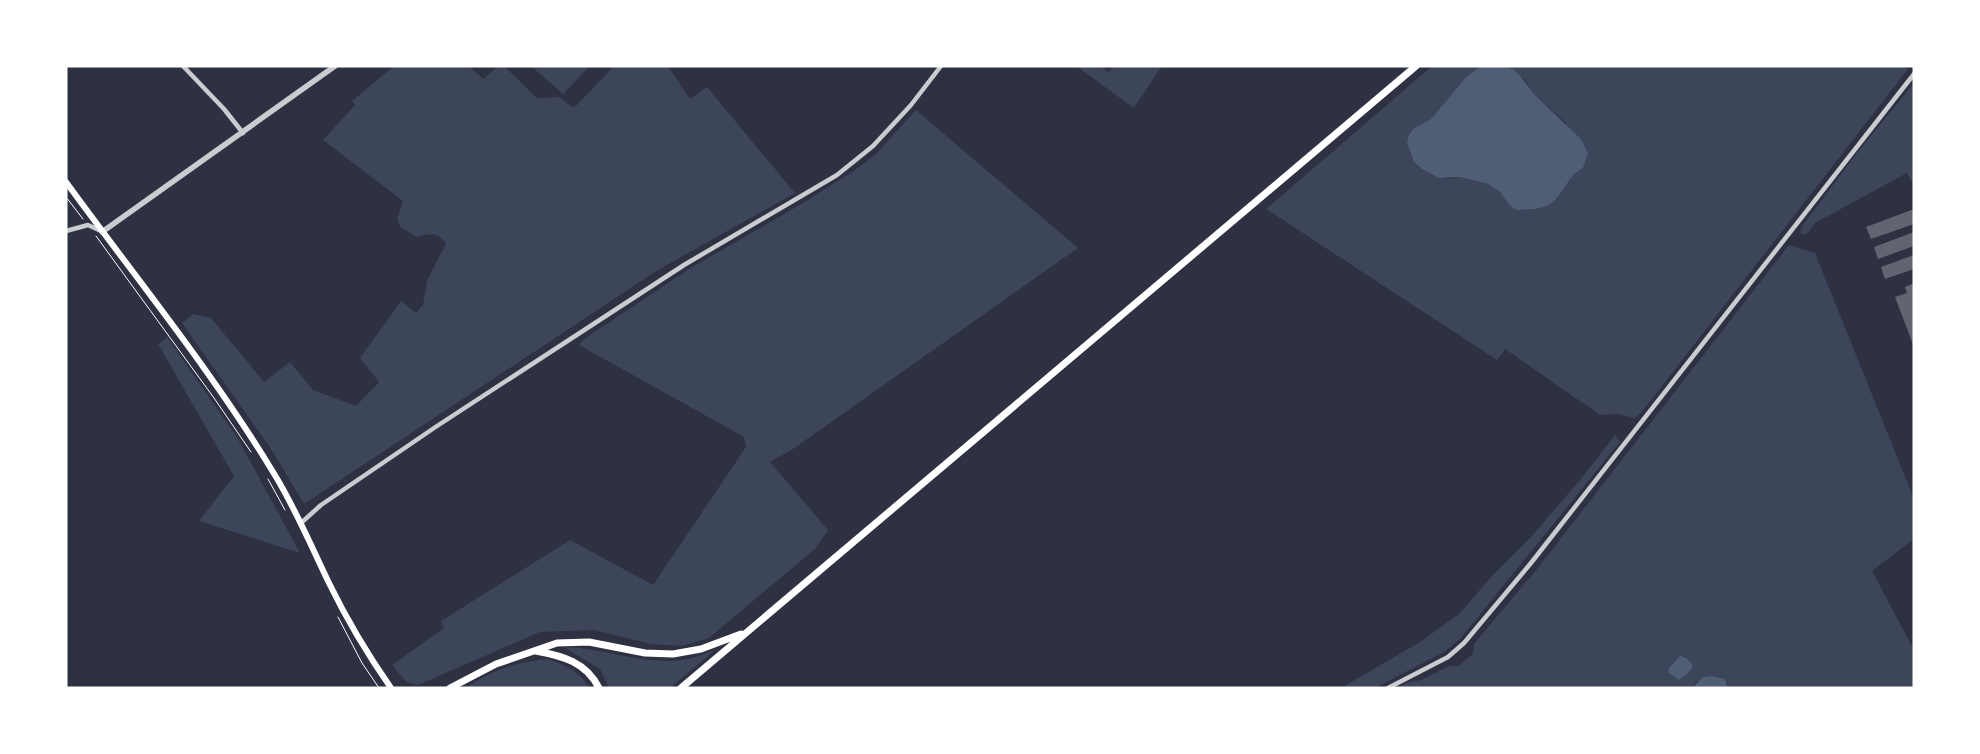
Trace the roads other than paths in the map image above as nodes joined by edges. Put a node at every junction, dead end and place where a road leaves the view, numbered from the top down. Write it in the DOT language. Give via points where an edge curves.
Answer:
graph roads {
  1 [pos="183,66"];
  2 [pos="335,66"];
  3 [pos="941,66"];
  4 [pos="1416,66"];
  5 [pos="1914,74"];
  6 [pos="243,133"];
  7 [pos="66,182"];
  8 [pos="66,231"];
  9 [pos="102,232"];
  10 [pos="300,523"];
  11 [pos="744,634"];
  12 [pos="533,651"];
  13 [pos="452,687"];
  14 [pos="391,688"];
  15 [pos="599,688"];
  16 [pos="680,688"];
  17 [pos="1388,688"];
  1 -- 6 [label="street"];
  2 -- 6 [label="street"];
  3 -- 10 [label="street" via="911,106 873,146 837,175 684,265 437,426 321,505"];
  4 -- 11 [label="main road"];
  5 -- 17 [label="street" via="1591,487 1468,638 1448,657"];
  6 -- 9 [label="street"];
  7 -- 9 [label="main road"];
  8 -- 9 [label="street" via="88,225"];
  9 -- 10 [label="main road" via="240,418"];
  10 -- 14 [label="main road" via="330,585"];
  11 -- 12 [label="main road" via="701,649 673,654 577,642"];
  11 -- 16 [label="main road"];
  12 -- 13 [label="main road" via="496,664"];
  12 -- 15 [label="main road" via="578,663"];
}
